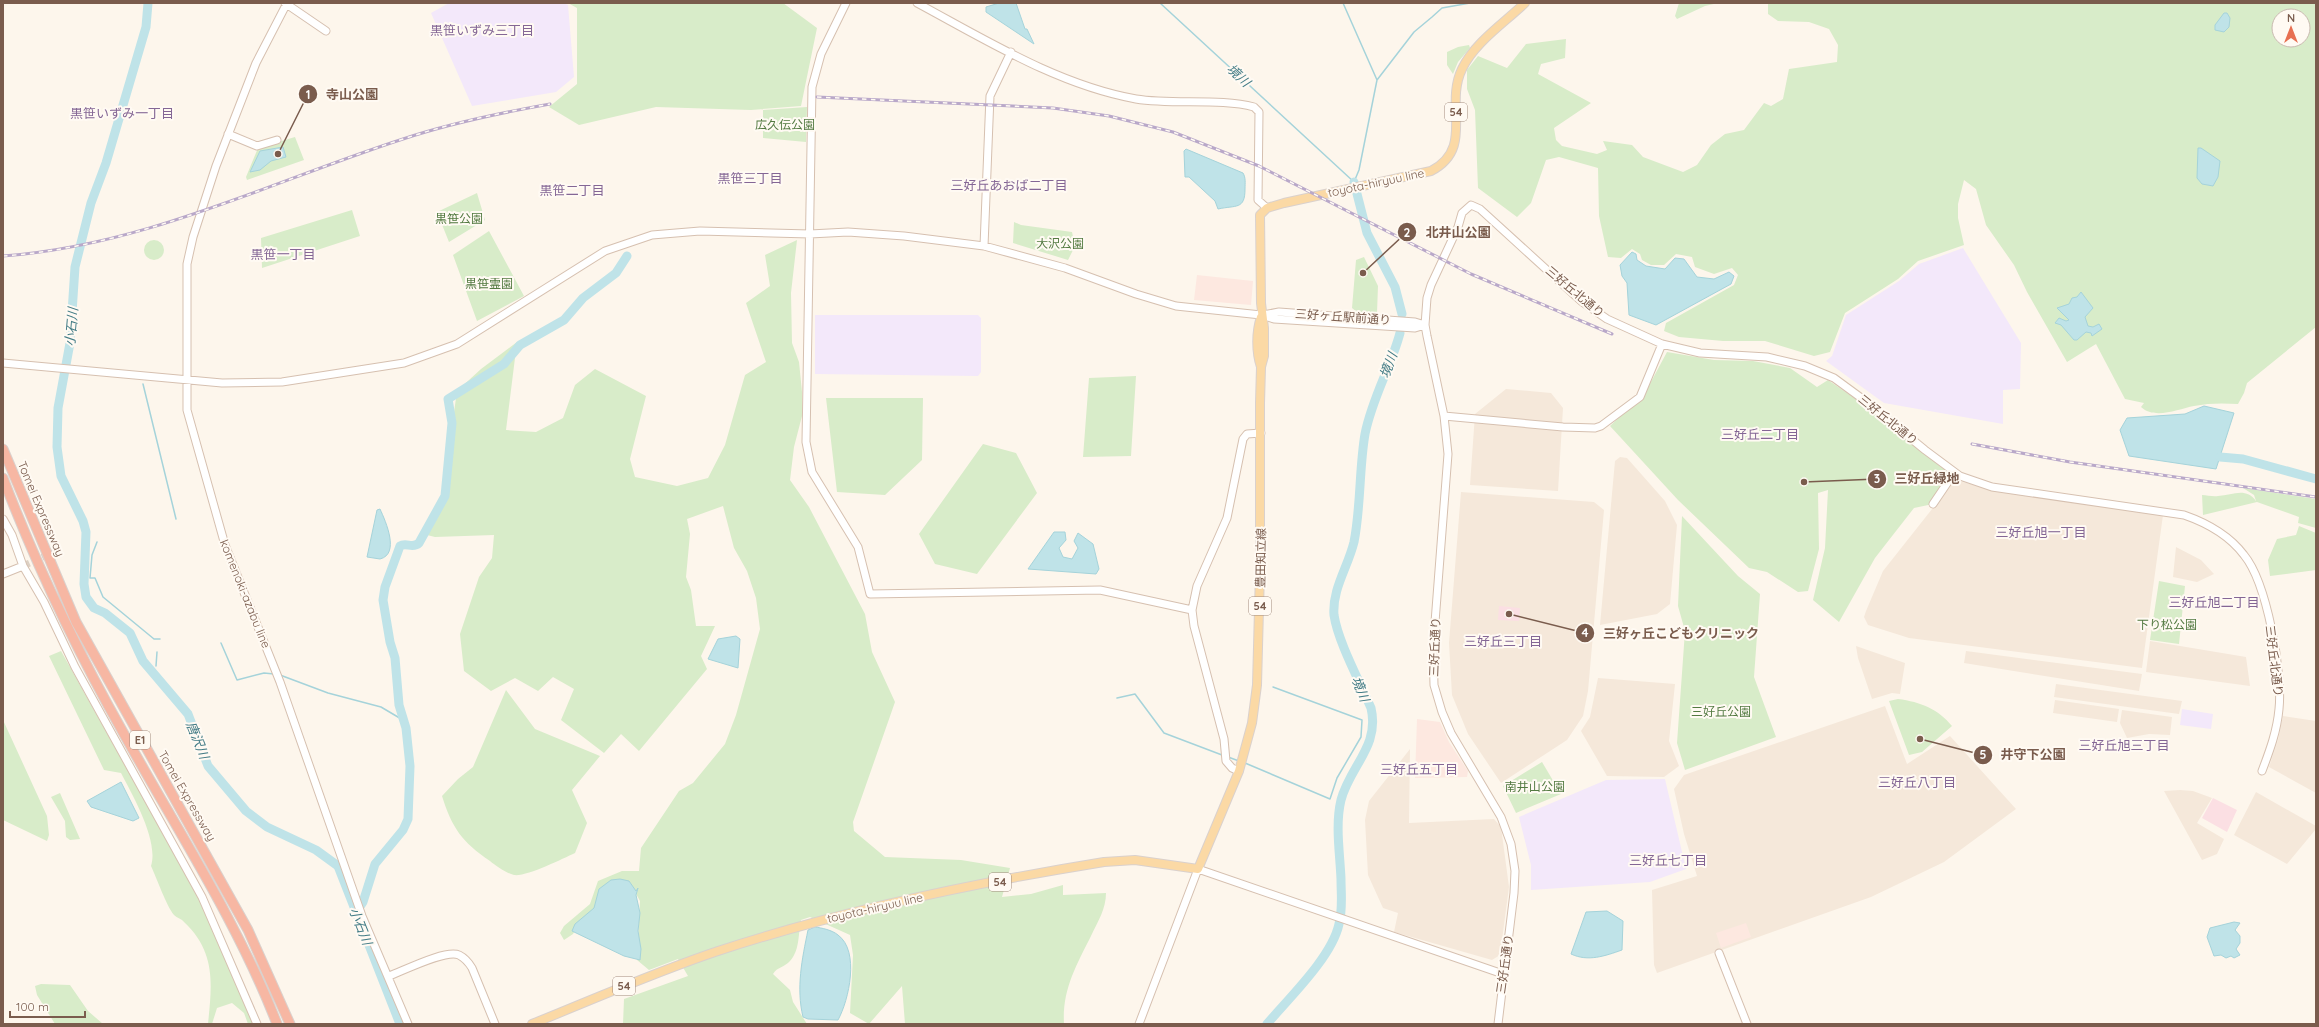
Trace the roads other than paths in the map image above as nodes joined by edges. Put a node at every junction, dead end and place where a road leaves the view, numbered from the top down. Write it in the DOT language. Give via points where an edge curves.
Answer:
graph roads {
  1 [pos="286,3"];
  2 [pos="846,3"];
  3 [pos="917,3"];
  4 [pos="1525,3"];
  5 [pos="326,31"];
  6 [pos="1011,52"];
  7 [pos="228,134"];
  8 [pos="277,140"];
  9 [pos="1267,208"];
  10 [pos="810,234"];
  11 [pos="984,246"];
  12 [pos="1261,315"];
  13 [pos="1425,326"];
  14 [pos="1662,344"];
  15 [pos="3,363"];
  16 [pos="186,378"];
  17 [pos="1444,416"];
  18 [pos="1261,433"];
  19 [pos="3,449"];
  20 [pos="1954,473"];
  21 [pos="3,478"];
  22 [pos="1933,504"];
  23 [pos="3,519"];
  24 [pos="23,566"];
  25 [pos="3,574"];
  26 [pos="1192,610"];
  27 [pos="1239,771"];
  28 [pos="2262,771"];
  29 [pos="1198,869"];
  30 [pos="1719,953"];
  31 [pos="1503,974"];
  32 [pos="389,976"];
  33 [pos="257,1024"];
  34 [pos="277,1024"];
  35 [pos="290,1024"];
  36 [pos="408,1024"];
  37 [pos="494,1024"];
  38 [pos="532,1024"];
  39 [pos="1139,1024"];
  40 [pos="1498,1024"];
  41 [pos="1747,1024"];
  1 -- 5 [label="street"];
  1 -- 7 [label="street, komenoki-azabu line" via="267,38"];
  2 -- 10 [label="street" via="821,54 812,87"];
  3 -- 6 [label="street"];
  4 -- 9 [label="main road, toyota-hiryuu line / 54" via="1488,37 1464,65 1456,88 1455,148 1442,165 1431,171"];
  6 -- 9 [label="street" via="1077,83 1136,99 1254,107 1259,112 1258,200"];
  6 -- 11 [label="street" via="990,96"];
  7 -- 8 [label="street" via="257,146"];
  7 -- 16 [label="street, komenoki-azabu line" via="187,264"];
  9 -- 12 [label="main road, 54" via="1259,220"];
  10 -- 11 [label="street, 三好ヶ丘駅前通り" via="848,232"];
  10 -- 16 [label="street, 三好ヶ丘駅前通り" via="669,232 625,242 598,254 457,344 404,363 282,382 222,383"];
  10 -- 26 [label="street" via="806,442 808,459 824,494 858,547 870,594 1100,590"];
  11 -- 12 [label="street, 三好ヶ丘駅前通り" via="1065,268 1176,306"];
  12 -- 13 [label="street, 三好ヶ丘駅前通り" via="1278,312 1415,322"];
  12 -- 18 [label="main road, 豊田知立線 / 54" via="1258,330"];
  13 -- 14 [label="street, 三好丘北通り" via="1427,298 1431,285 1462,213 1471,205 1480,209 1594,310 1622,327"];
  13 -- 17 [label="street, 三好丘通り"];
  14 -- 17 [label="street" via="1640,397 1601,426 1594,428"];
  14 -- 20 [label="street, 三好丘北通り" via="1700,353 1767,357 1805,366 1834,378 1868,402"];
  15 -- 16 [label="street"];
  16 -- 32 [label="street, komenoki-azabu line" via="187,410 225,545 280,682 362,916"];
  17 -- 31 [label="street, 三好丘通り" via="1448,454 1433,648 1434,685 1446,723 1498,810 1511,844 1515,884"];
  18 -- 26 [label="street" via="1247,434 1242,439 1226,518 1197,586"];
  18 -- 27 [label="main road, 豊田知立線 / 54" via="1259,664 1252,723"];
  19 -- 35 [label="highway, Tomei Expressway / E1" via="76,622 244,923 266,966"];
  20 -- 22 [label="street"];
  20 -- 28 [label="street, 三好丘北通り" via="1992,487 2184,515 2206,523 2234,545 2252,567 2263,593 2278,671 2280,709 2274,740"];
  21 -- 34 [label="highway, Tomei Expressway / E1" via="66,625 125,736 216,894 254,969"];
  23 -- 24 [label="street"];
  24 -- 25 [label="street"];
  24 -- 33 [label="street" via="46,606 75,667 202,896"];
  26 -- 27 [label="street" via="1224,739 1226,761"];
  27 -- 29 [label="main road, 54"];
  29 -- 31 [label="street"];
  29 -- 38 [label="main road, toyota-hiryuu line / 54" via="1135,860 1104,862 960,889 844,915 717,951"];
  29 -- 39 [label="street"];
  30 -- 41 [label="street"];
  31 -- 40 [label="street, 三好丘通り"];
  32 -- 36 [label="street, komenoki-azabu line"];
  32 -- 37 [label="street" via="445,955 459,955 468,961 472,968"];
}
